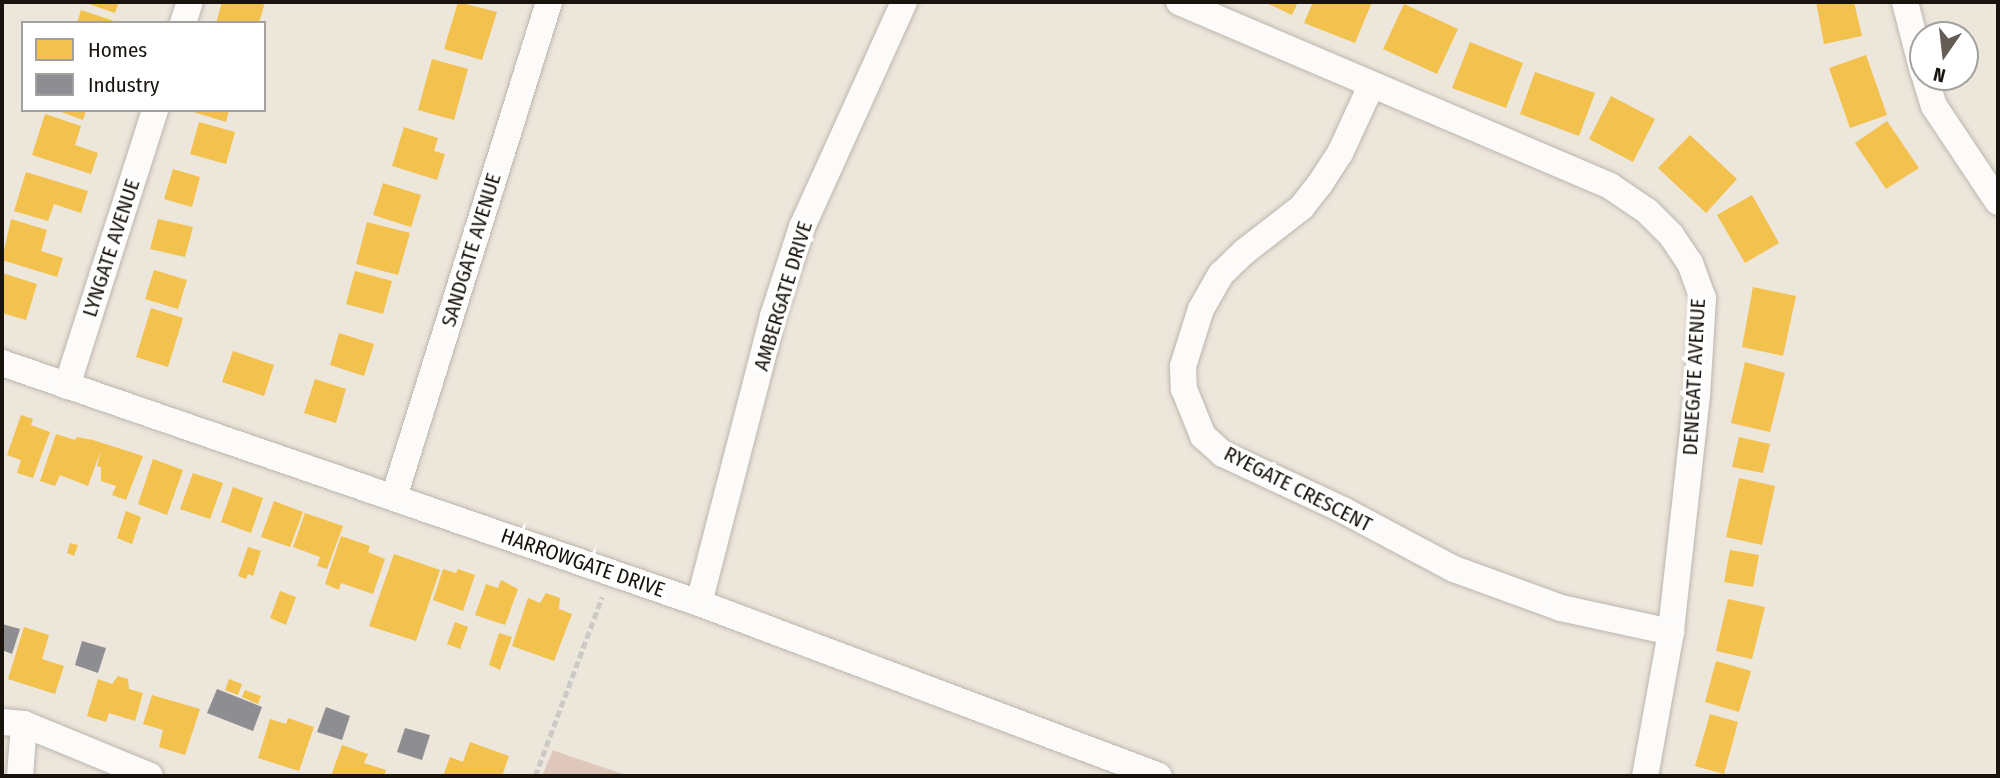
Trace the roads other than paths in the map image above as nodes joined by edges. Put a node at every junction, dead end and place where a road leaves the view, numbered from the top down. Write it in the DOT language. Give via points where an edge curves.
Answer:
graph roads {
  1 [pos="190,2"];
  2 [pos="549,2"];
  3 [pos="904,2"];
  4 [pos="1179,2"];
  5 [pos="1905,2"];
  6 [pos="184,21"];
  7 [pos="1910,21"];
  8 [pos="1371,86"];
  9 [pos="1929,91"];
  10 [pos="154,112"];
  11 [pos="1998,202"];
  12 [pos="2,363"];
  13 [pos="67,386"];
  14 [pos="394,497"];
  15 [pos="699,603"];
  16 [pos="1671,632"];
  17 [pos="13,723"];
  18 [pos="20,776"];
  19 [pos="150,776"];
  20 [pos="1159,776"];
  21 [pos="1645,776"];
  1 -- 6 [label="street"];
  2 -- 14 [label="street, SANDGATE AVENUE"];
  3 -- 15 [label="street, AMBERGATE DRIVE" via="802,227 773,316"];
  4 -- 8 [label="street, DENEGATE AVENUE"];
  5 -- 7 [label="street"];
  8 -- 16 [label="street, DENEGATE AVENUE" via="1610,186 1647,211 1690,263 1703,298"];
  8 -- 16 [label="street, RYEGATE CRESCENT" via="1340,153 1319,185 1222,274 1201,309 1184,366 1184,389 1203,436 1223,454 1454,569 1561,608"];
  9 -- 11 [label="street" via="1934,106"];
  10 -- 13 [label="street, LYNGATE AVENUE"];
  12 -- 13 [label="street, HARROWGATE DRIVE"];
  13 -- 14 [label="street, HARROWGATE DRIVE"];
  14 -- 15 [label="street, HARROWGATE DRIVE"];
  15 -- 20 [label="street, HARROWGATE DRIVE"];
  16 -- 21 [label="street, DENEGATE AVENUE"];
  17 -- 18 [label="street"];
  17 -- 19 [label="street"];
}
